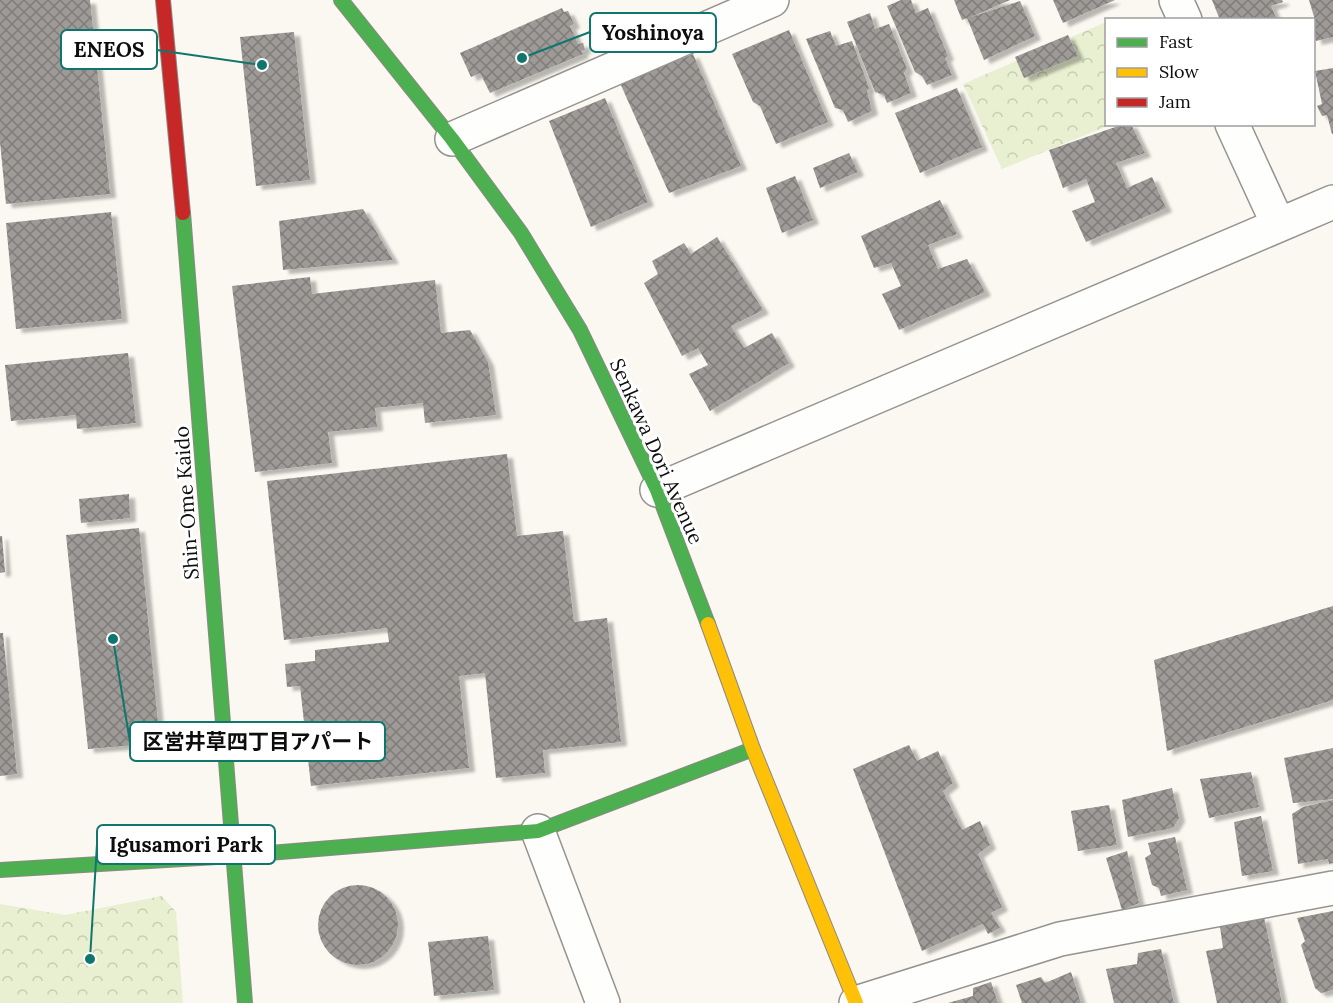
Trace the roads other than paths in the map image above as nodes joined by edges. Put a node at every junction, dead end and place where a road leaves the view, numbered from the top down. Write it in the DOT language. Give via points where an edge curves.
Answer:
graph roads {
  1 [pos="163,0"];
  2 [pos="341,0"];
  3 [pos="772,0"];
  4 [pos="1176,0"];
  5 [pos="1184,18"];
  6 [pos="1233,126"];
  7 [pos="452,139"];
  8 [pos="1333,202"];
  9 [pos="1278,224"];
  10 [pos="657,490"];
  11 [pos="753,749"];
  12 [pos="538,831"];
  13 [pos="233,856"];
  14 [pos="0,870"];
  15 [pos="1333,888"];
  16 [pos="244,1003"];
  17 [pos="603,1003"];
  18 [pos="856,1003"];
  1 -- 13 [label="main road, Shin-Ome Kaido" via="178,144"];
  2 -- 7 [label="main road, Senkawa Dori Avenue"];
  3 -- 7 [label="street"];
  4 -- 5 [label="street"];
  6 -- 9 [label="street"];
  7 -- 10 [label="main road, Senkawa Dori Avenue" via="520,233 580,330"];
  8 -- 9 [label="street"];
  9 -- 10 [label="street"];
  10 -- 11 [label="main road, Senkawa Dori Avenue"];
  11 -- 12 [label="main road"];
  11 -- 18 [label="main road, Senkawa Dori Avenue"];
  12 -- 13 [label="main road"];
  12 -- 17 [label="street"];
  13 -- 14 [label="main road"];
  13 -- 16 [label="main road, Shin-Ome Kaido"];
  15 -- 18 [label="street" via="1060,939"];
}
